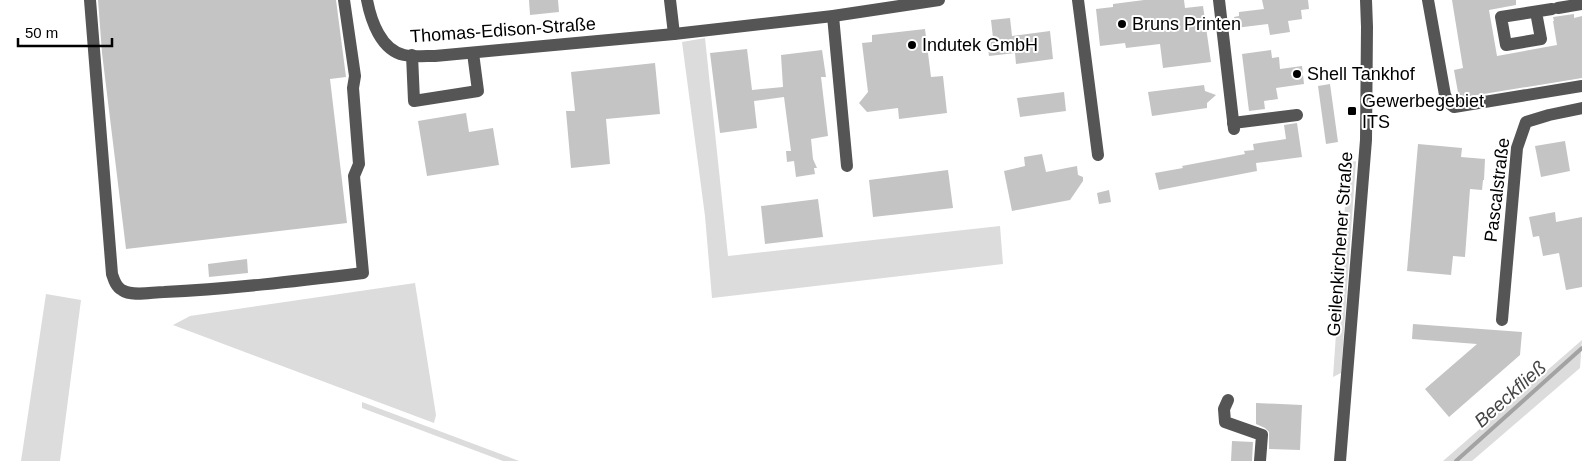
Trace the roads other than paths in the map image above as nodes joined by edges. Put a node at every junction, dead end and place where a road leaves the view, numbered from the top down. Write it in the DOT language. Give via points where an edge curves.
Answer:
graph roads {
  1 [pos="90,0"];
  2 [pos="344,0"];
  3 [pos="367,0"];
  4 [pos="670,0"];
  5 [pos="939,0"];
  6 [pos="1078,0"];
  7 [pos="1219,0"];
  8 [pos="1366,0"];
  9 [pos="1428,0"];
  10 [pos="1582,4"];
  11 [pos="1536,12"];
  12 [pos="833,16"];
  13 [pos="674,34"];
  14 [pos="473,53"];
  15 [pos="412,55"];
  16 [pos="1582,86"];
  17 [pos="1582,108"];
  18 [pos="1297,115"];
  19 [pos="1098,155"];
  20 [pos="847,166"];
  21 [pos="1502,320"];
  22 [pos="1228,400"];
  23 [pos="1260,461"];
  24 [pos="1340,461"];
  1 -- 2 [label="street" via="112,274 122,291 131,293 294,282 363,273 354,176 359,164 354,76"];
  3 -- 15 [label="street, Thomas-Edison-Straße" via="382,42 402,55"];
  4 -- 13 [label="street"];
  5 -- 12 [label="street, Thomas-Edison-Straße"];
  6 -- 19 [label="street"];
  7 -- 18 [label="street" via="1233,126"];
  8 -- 24 [label="street, Geilenkirchener Straße" via="1366,140"];
  9 -- 16 [label="street" via="1445,95 1454,107"];
  10 -- 11 [label="street"];
  12 -- 13 [label="street, Thomas-Edison-Straße"];
  12 -- 20 [label="street"];
  13 -- 14 [label="street, Thomas-Edison-Straße"];
  14 -- 15 [label="street, Thomas-Edison-Straße"];
  14 -- 15 [label="street" via="478,91 414,101"];
  17 -- 21 [label="street, Pascalstraße" via="1526,122 1516,148"];
  22 -- 23 [label="street" via="1224,422 1262,435"];
}
